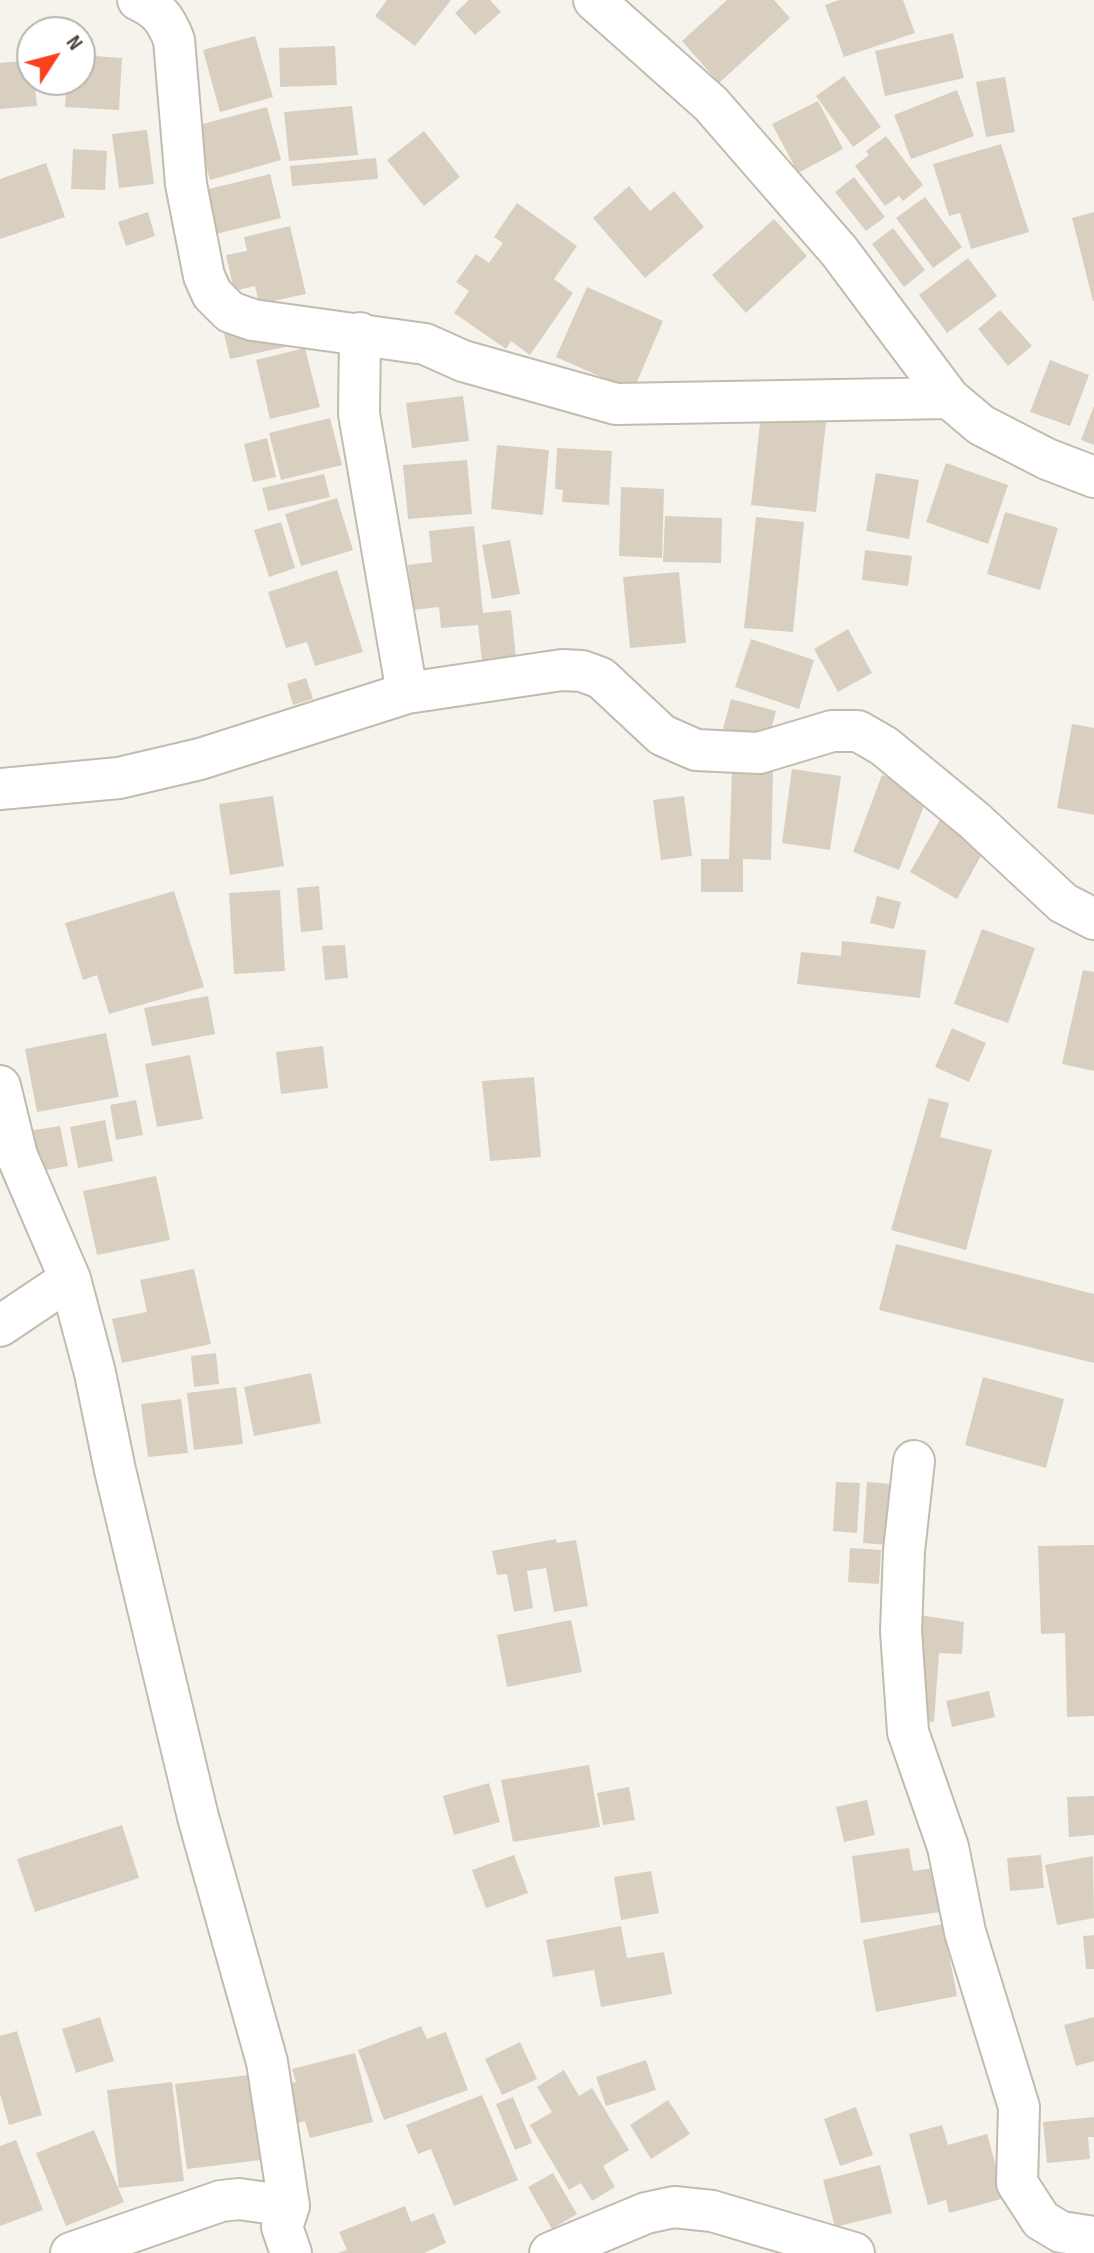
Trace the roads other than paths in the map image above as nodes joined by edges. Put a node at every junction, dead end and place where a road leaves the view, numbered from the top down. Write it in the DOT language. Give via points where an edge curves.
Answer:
graph roads {
  1 [pos="138,0"];
  2 [pos="594,0"];
  3 [pos="360,333"];
  4 [pos="949,398"];
  5 [pos="1094,477"];
  6 [pos="407,693"];
  7 [pos="0,789"];
  8 [pos="1094,919"];
  9 [pos="0,1086"];
  10 [pos="70,1279"];
  11 [pos="0,1326"];
  12 [pos="914,1461"];
  13 [pos="289,2206"];
  14 [pos="1087,2240"];
  15 [pos="71,2253"];
  16 [pos="291,2253"];
  17 [pos="550,2253"];
  18 [pos="854,2253"];
  1 -- 3 [label="street" via="155,8 174,40 186,184 212,294 230,312 253,320"];
  2 -- 4 [label="street" via="711,104 839,251"];
  3 -- 4 [label="street" via="425,344 463,361 616,404"];
  3 -- 6 [label="street" via="359,414"];
  4 -- 5 [label="street" via="981,425"];
  6 -- 7 [label="street" via="119,778"];
  6 -- 8 [label="street" via="582,671 601,678 662,735 696,750 759,753 832,731 858,731 975,821 1063,903"];
  9 -- 10 [label="street" via="17,1156"];
  10 -- 11 [label="street"];
  10 -- 13 [label="street" via="198,1817 267,2062"];
  12 -- 14 [label="street" via="901,1631 908,1732 948,1847 965,1932 1019,2107 1017,2183 1041,2220"];
  13 -- 15 [label="street" via="221,2201"];
  13 -- 16 [label="street" via="282,2227"];
  17 -- 18 [label="street" via="646,2213 674,2207 712,2211"];
}
